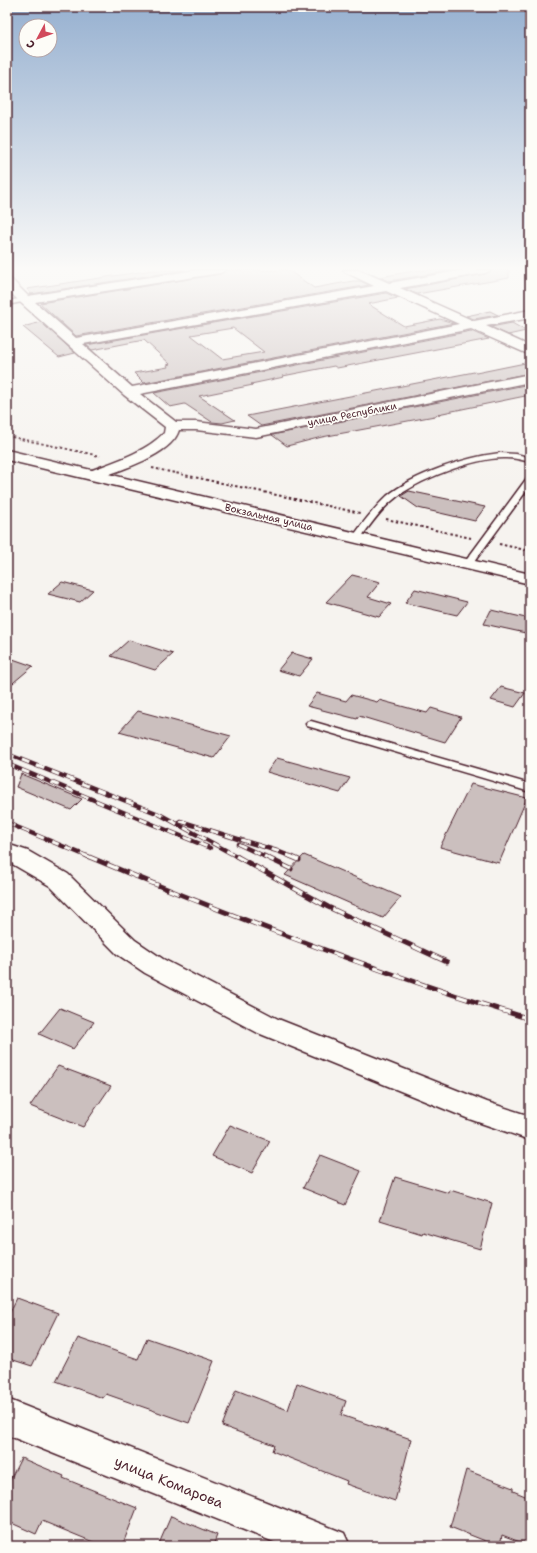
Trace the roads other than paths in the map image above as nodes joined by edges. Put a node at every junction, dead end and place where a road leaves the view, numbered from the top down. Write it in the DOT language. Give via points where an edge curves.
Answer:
graph roads {
  1 [pos="74,342"];
  2 [pos="383,342"];
  3 [pos="511,342"];
  4 [pos="530,351"];
  5 [pos="530,378"];
  6 [pos="129,392"];
  7 [pos="172,426"];
  8 [pos="7,455"];
  9 [pos="530,460"];
  10 [pos="93,475"];
  11 [pos="530,480"];
  12 [pos="356,538"];
  13 [pos="468,564"];
  14 [pos="530,579"];
  15 [pos="311,724"];
  16 [pos="530,788"];
  17 [pos="7,852"];
  18 [pos="530,1128"];
  19 [pos="7,1417"];
  20 [pos="331,1546"];
  1 -- 6 [label="street"];
  2 -- 6 [label="street"];
  3 -- 4 [label="street"];
  5 -- 7 [label="street, улица Республики" via="256,433"];
  6 -- 7 [label="street"];
  7 -- 10 [label="street" via="172,433 166,440 146,453"];
  8 -- 10 [label="street, Вокзальная улица"];
  9 -- 12 [label="lane" via="492,456 407,486 390,498"];
  10 -- 12 [label="street, Вокзальная улица"];
  11 -- 13 [label="lane"];
  12 -- 13 [label="street, Вокзальная улица"];
  13 -- 14 [label="street, Вокзальная улица"];
  15 -- 16 [label="lane"];
  17 -- 18 [label="street" via="58,880 126,947 154,966 268,1026 479,1111"];
  19 -- 20 [label="street, улица Комарова"];
}
